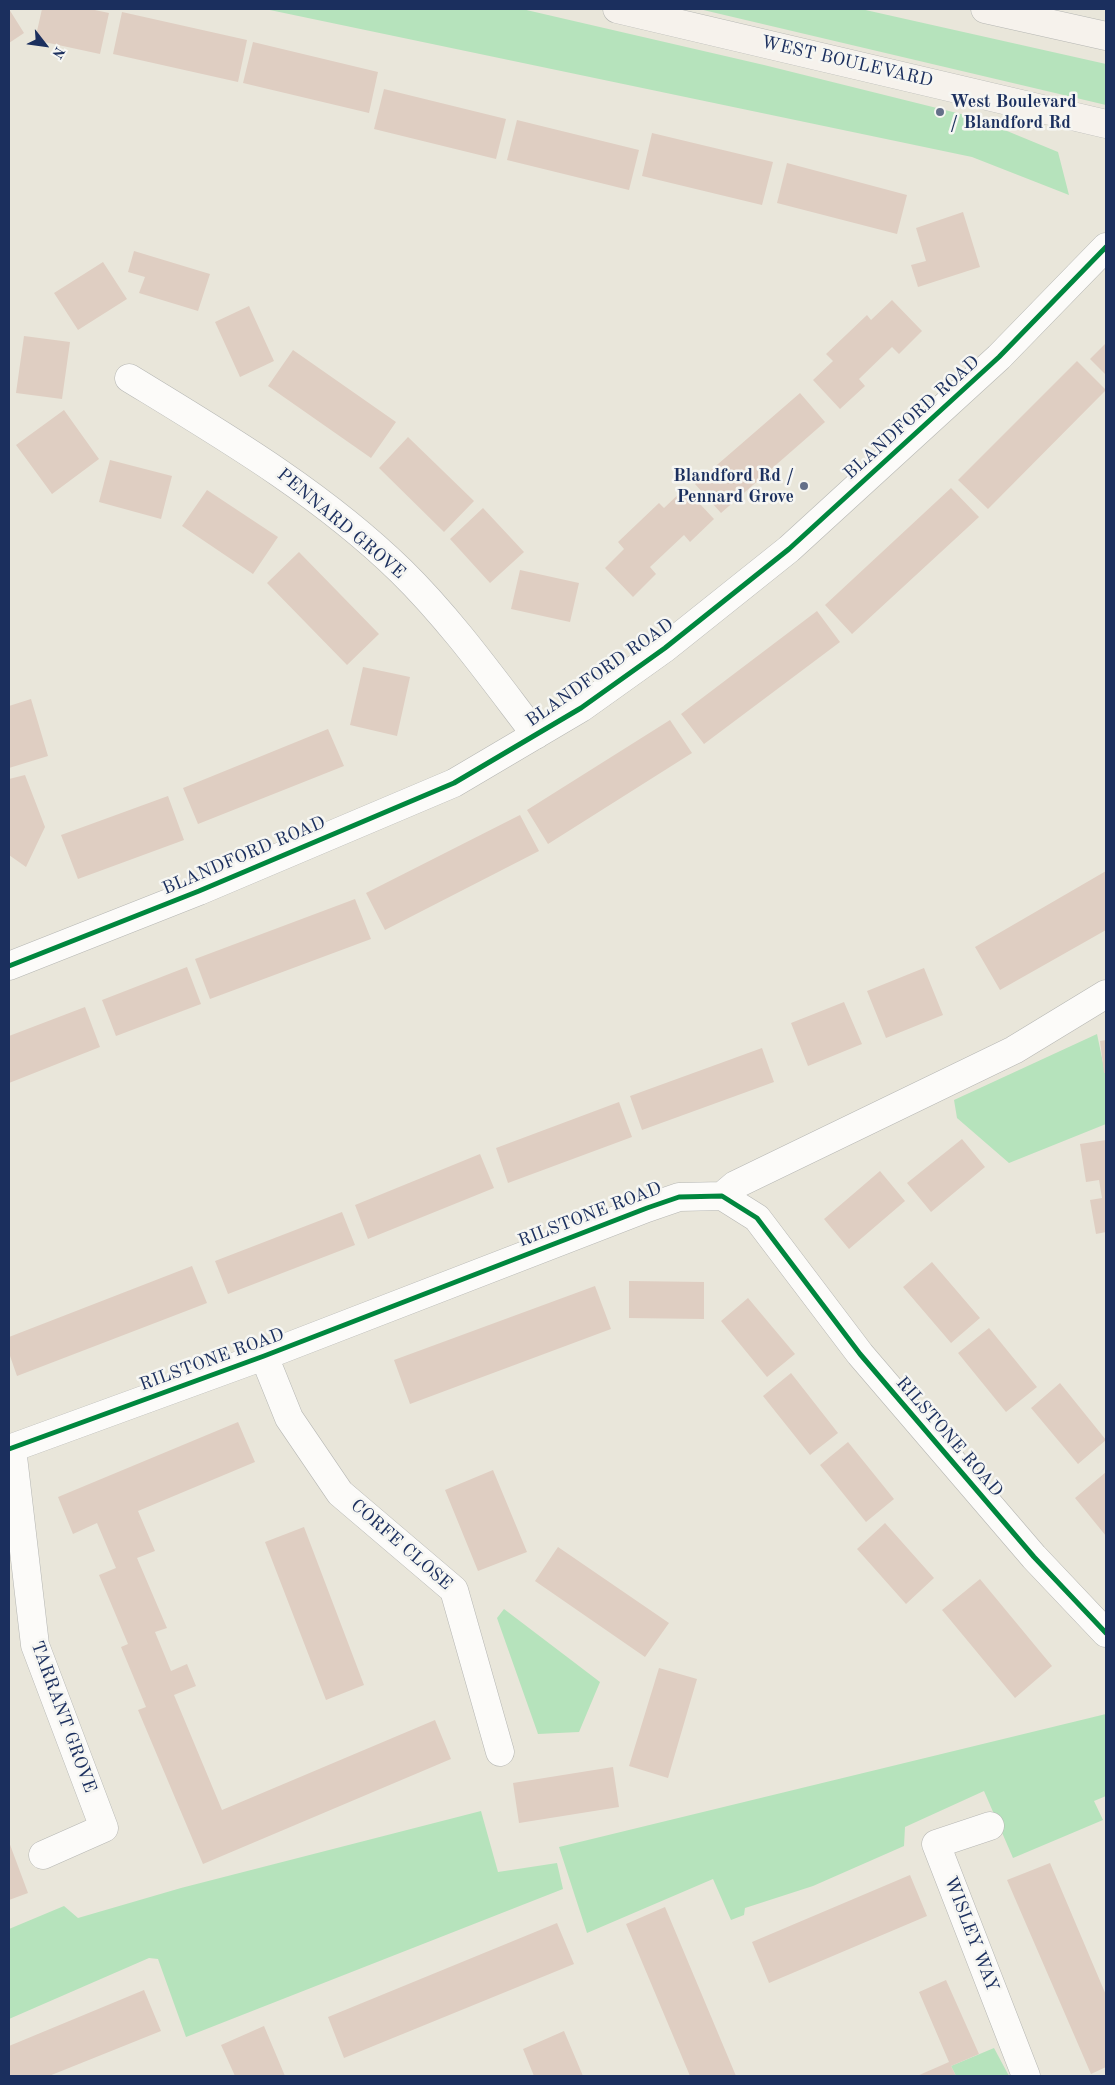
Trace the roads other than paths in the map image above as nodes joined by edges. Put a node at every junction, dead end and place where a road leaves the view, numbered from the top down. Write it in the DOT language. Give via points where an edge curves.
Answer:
graph roads {
  1 [pos="617,9"];
  2 [pos="985,9"];
  3 [pos="1106,36"];
  4 [pos="1106,124"];
  5 [pos="1106,246"];
  6 [pos="130,378"];
  7 [pos="536,735"];
  8 [pos="9,966"];
  9 [pos="1106,994"];
  10 [pos="722,1196"];
  11 [pos="264,1356"];
  12 [pos="11,1449"];
  13 [pos="1106,1633"];
  14 [pos="500,1752"];
  15 [pos="990,1826"];
  16 [pos="43,1855"];
  17 [pos="1026,2076"];
  1 -- 4 [label="main road, WEST BOULEVARD"];
  2 -- 3 [label="main road"];
  5 -- 7 [label="street, BLANDFORD ROAD" via="999,357 789,549 665,648 581,708"];
  6 -- 7 [label="street, PENNARD GROVE" via="261,458 401,571 466,645"];
  7 -- 8 [label="street, BLANDFORD ROAD" via="454,783 199,891"];
  9 -- 10 [label="street" via="1014,1050 734,1185"];
  10 -- 11 [label="street, RILSTONE ROAD" via="679,1197"];
  10 -- 13 [label="street, RILSTONE ROAD" via="757,1218 860,1354 1034,1557"];
  11 -- 12 [label="street, RILSTONE ROAD"];
  11 -- 14 [label="street, CORFE CLOSE" via="290,1418 340,1493 454,1590"];
  12 -- 16 [label="street, TARRANT GROVE" via="35,1645 104,1828"];
  15 -- 17 [label="street, WISLEY WAY" via="936,1844"];
}
